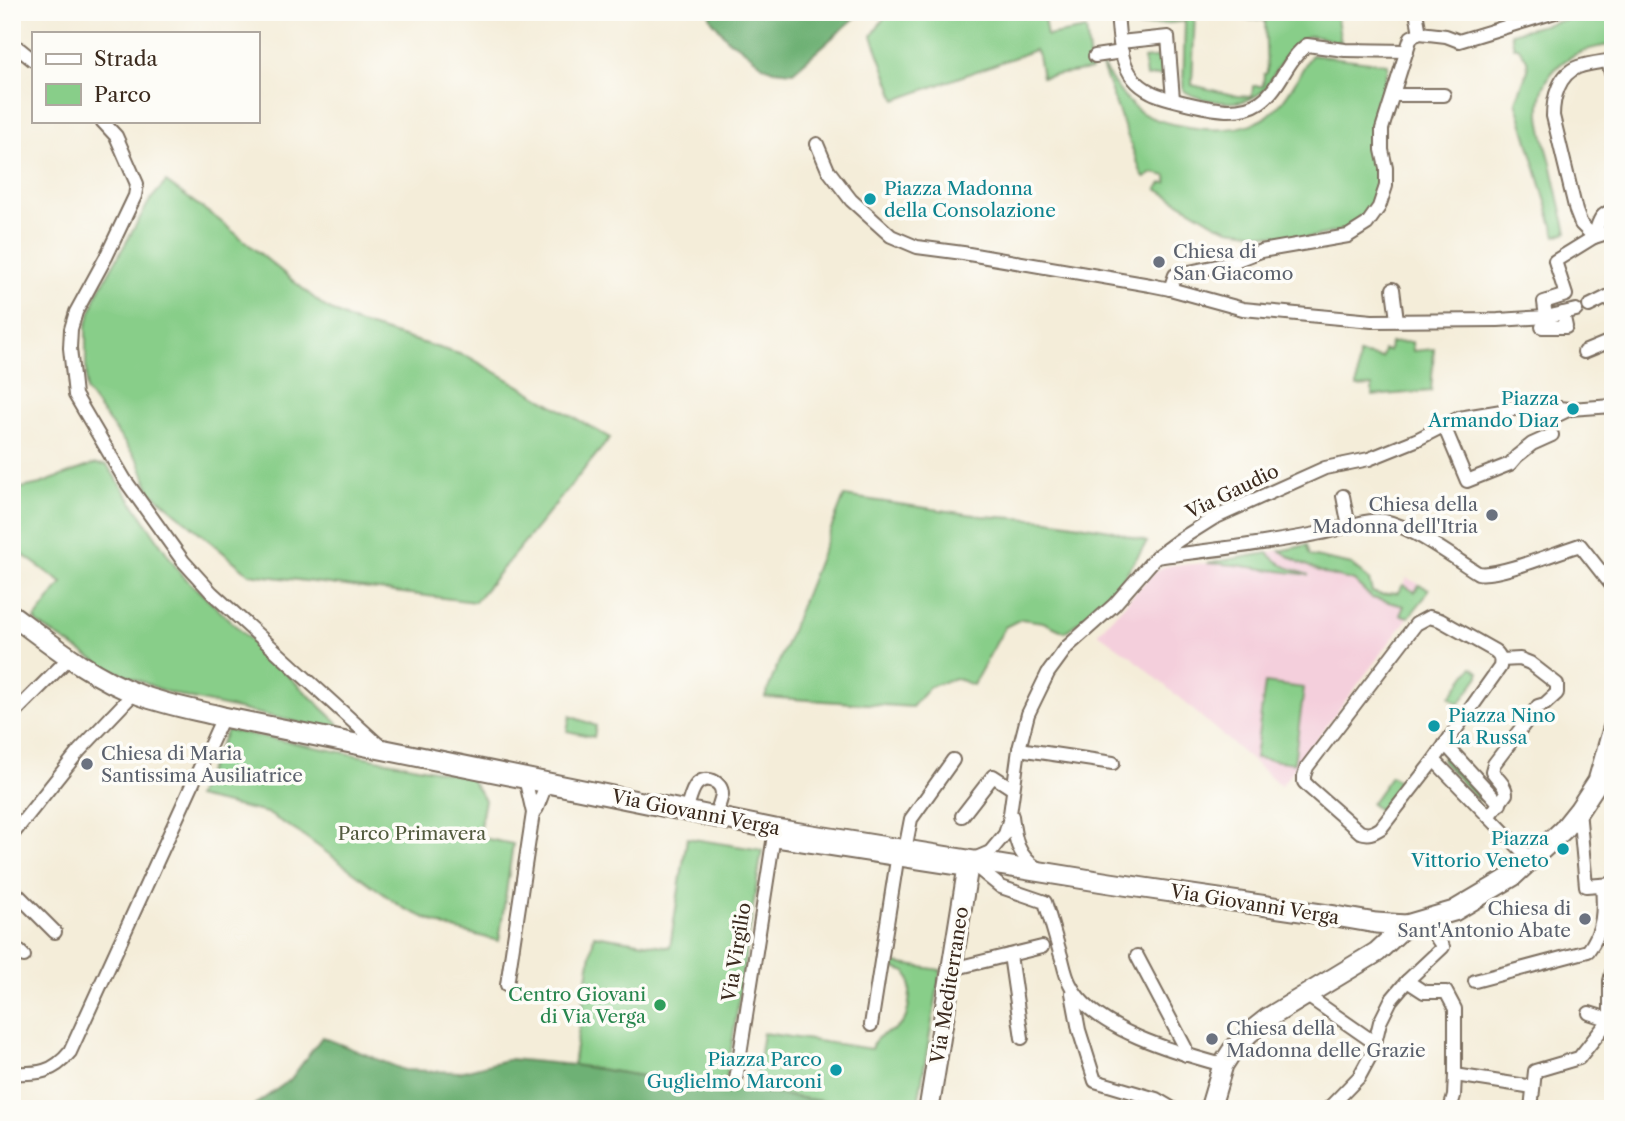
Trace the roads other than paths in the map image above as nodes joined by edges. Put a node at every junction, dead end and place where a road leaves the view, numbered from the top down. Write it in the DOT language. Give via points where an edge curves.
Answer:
graph roads {
  1 [pos="1116,12"];
  2 [pos="1416,12"];
  3 [pos="1555,12"];
  4 [pos="1420,33"];
  5 [pos="12,43"];
  6 [pos="1121,47"];
  7 [pos="1407,51"];
  8 [pos="1095,56"];
  9 [pos="32,59"];
  10 [pos="1611,65"];
  11 [pos="1393,95"];
  12 [pos="1444,95"];
  13 [pos="1173,99"];
  14 [pos="103,122"];
  15 [pos="817,144"];
  16 [pos="1613,211"];
  17 [pos="1613,231"];
  18 [pos="1594,237"];
  19 [pos="1170,289"];
  20 [pos="1393,289"];
  21 [pos="1613,294"];
  22 [pos="1397,320"];
  23 [pos="1544,322"];
  24 [pos="1613,340"];
  25 [pos="1584,352"];
  26 [pos="1613,406"];
  27 [pos="1439,425"];
  28 [pos="1552,435"];
  29 [pos="1343,496"];
  30 [pos="1199,526"];
  31 [pos="1349,527"];
  32 [pos="1206,551"];
  33 [pos="1156,557"];
  34 [pos="1613,587"];
  35 [pos="12,615"];
  36 [pos="70,657"];
  37 [pos="1501,660"];
  38 [pos="134,693"];
  39 [pos="12,715"];
  40 [pos="223,716"];
  41 [pos="1613,729"];
  42 [pos="1445,744"];
  43 [pos="382,749"];
  44 [pos="1019,749"];
  45 [pos="953,760"];
  46 [pos="1434,760"];
  47 [pos="1113,763"];
  48 [pos="526,778"];
  49 [pos="547,782"];
  50 [pos="1605,782"];
  51 [pos="1013,789"];
  52 [pos="1500,804"];
  53 [pos="1011,805"];
  54 [pos="1579,810"];
  55 [pos="686,811"];
  56 [pos="533,813"];
  57 [pos="962,816"];
  58 [pos="715,817"];
  59 [pos="1489,817"];
  60 [pos="12,835"];
  61 [pos="774,835"];
  62 [pos="901,855"];
  63 [pos="1531,860"];
  64 [pos="969,865"];
  65 [pos="1040,871"];
  66 [pos="1607,885"];
  67 [pos="12,889"];
  68 [pos="1376,923"];
  69 [pos="1416,923"];
  70 [pos="55,932"];
  71 [pos="12,944"];
  72 [pos="1384,946"];
  73 [pos="1042,947"];
  74 [pos="1010,955"];
  75 [pos="24,956"];
  76 [pos="1137,956"];
  77 [pos="952,969"];
  78 [pos="1613,969"];
  79 [pos="1407,981"];
  80 [pos="1475,981"];
  81 [pos="1070,984"];
  82 [pos="507,985"];
  83 [pos="1306,995"];
  84 [pos="1589,1013"];
  85 [pos="1610,1015"];
  86 [pos="871,1025"];
  87 [pos="1022,1038"];
  88 [pos="1375,1043"];
  89 [pos="1186,1055"];
  90 [pos="1223,1065"];
  91 [pos="12,1073"];
  92 [pos="1455,1075"];
  93 [pos="736,1080"];
  94 [pos="1533,1087"];
  95 [pos="929,1109"];
  96 [pos="1174,1109"];
  97 [pos="1210,1109"];
  98 [pos="1328,1109"];
  99 [pos="1450,1109"];
  100 [pos="1531,1109"];
  1 -- 6 [label="street"];
  2 -- 4 [label="street"];
  3 -- 4 [label="street" via="1459,41"];
  4 -- 7 [label="street" via="1411,37"];
  5 -- 9 [label="street"];
  6 -- 8 [label="street"];
  6 -- 13 [label="street" via="1133,78 1152,93"];
  6 -- 13 [label="street" via="1168,37"];
  7 -- 11 [label="street"];
  7 -- 13 [label="street" via="1310,44 1296,54 1275,87 1246,108 1229,110"];
  10 -- 18 [label="street" via="1570,71 1553,105 1576,211"];
  11 -- 12 [label="street"];
  11 -- 19 [label="street" via="1382,129 1386,186 1367,224 1348,236 1262,251 1175,275"];
  14 -- 43 [label="street" via="116,136 137,184 71,329 75,395 125,480 183,561"];
  15 -- 19 [label="street" via="828,170 851,200 891,236 917,247"];
  16 -- 18 [label="street" via="1601,216"];
  17 -- 18 [label="street"];
  18 -- 23 [label="street" via="1555,261 1566,295 1544,302"];
  19 -- 22 [label="street" via="1243,309"];
  20 -- 22 [label="street"];
  21 -- 23 [label="street"];
  22 -- 23 [label="street"];
  24 -- 25 [label="street"];
  26 -- 27 [label="street, Via Gaudio" via="1570,410 1545,421 1535,406"];
  27 -- 28 [label="street" via="1467,481 1510,464 1532,444"];
  27 -- 30 [label="street, Via Gaudio" via="1416,440 1369,459 1325,468"];
  29 -- 31 [label="street"];
  30 -- 32 [label="street"];
  30 -- 33 [label="street, Via Gaudio"];
  31 -- 32 [label="street"];
  31 -- 34 [label="street" via="1385,521 1485,574 1580,545"];
  32 -- 33 [label="street"];
  33 -- 44 [label="street, Via Gaudio" via="1054,664 1028,714"];
  35 -- 36 [label="street, Via Giovanni Verga"];
  36 -- 38 [label="street, Via Giovanni Verga"];
  36 -- 39 [label="street"];
  37 -- 42 [label="street"];
  37 -- 46 [label="street" via="1495,651 1440,620 1423,619 1307,768 1304,782 1360,832 1373,833"];
  37 -- 52 [label="street" via="1531,663 1557,684 1557,693 1538,706 1494,764 1492,771 1506,791"];
  38 -- 40 [label="street, Via Giovanni Verga"];
  38 -- 60 [label="street" via="79,751"];
  40 -- 43 [label="street, Via Giovanni Verga"];
  40 -- 91 [label="street" via="70,1052 51,1069"];
  41 -- 50 [label="street" via="1604,759"];
  42 -- 46 [label="street"];
  42 -- 52 [label="street"];
  43 -- 48 [label="street, Via Giovanni Verga"];
  44 -- 47 [label="street"];
  44 -- 51 [label="street, Via Gaudio"];
  45 -- 62 [label="street" via="911,819"];
  46 -- 59 [label="street"];
  48 -- 49 [label="street, Via Giovanni Verga"];
  48 -- 56 [label="street"];
  49 -- 55 [label="street, Via Giovanni Verga"];
  49 -- 56 [label="street"];
  50 -- 54 [label="street"];
  51 -- 53 [label="street, Via Gaudio"];
  51 -- 57 [label="street" via="993,776"];
  52 -- 59 [label="street"];
  53 -- 64 [label="street" via="1005,834 990,852"];
  53 -- 65 [label="street" via="1019,848 1025,860"];
  54 -- 63 [label="street"];
  54 -- 66 [label="street" via="1586,886"];
  55 -- 58 [label="street, Via Giovanni Verga"];
  55 -- 58 [label="street" via="695,786 711,780 722,793"];
  56 -- 82 [label="street"];
  58 -- 61 [label="street, Via Giovanni Verga"];
  59 -- 63 [label="street"];
  61 -- 62 [label="street, Via Giovanni Verga"];
  61 -- 93 [label="street, Via Virgilio"];
  62 -- 64 [label="street, Via Giovanni Verga"];
  62 -- 86 [label="street"];
  63 -- 69 [label="street" via="1454,911"];
  64 -- 65 [label="street, Via Giovanni Verga"];
  64 -- 77 [label="street, Via Mediterraneo"];
  64 -- 81 [label="street" via="1001,887 1045,902"];
  65 -- 68 [label="street, Via Giovanni Verga"];
  66 -- 80 [label="street" via="1600,930 1588,951"];
  67 -- 70 [label="street"];
  68 -- 69 [label="street, Via Giovanni Verga"];
  68 -- 72 [label="street"];
  69 -- 72 [label="street"];
  69 -- 79 [label="street" via="1443,947"];
  71 -- 75 [label="street"];
  72 -- 83 [label="street"];
  73 -- 74 [label="street"];
  74 -- 77 [label="street"];
  74 -- 87 [label="street"];
  76 -- 89 [label="street"];
  77 -- 95 [label="street, Via Mediterraneo"];
  78 -- 85 [label="street"];
  79 -- 88 [label="street" via="1391,1000"];
  79 -- 92 [label="street" via="1424,992 1446,992 1455,1009"];
  81 -- 89 [label="street" via="1082,1001 1108,1022"];
  81 -- 96 [label="street" via="1095,1081"];
  83 -- 88 [label="street"];
  83 -- 90 [label="street" via="1249,1032"];
  84 -- 85 [label="street"];
  85 -- 94 [label="street" via="1579,1058 1535,1071"];
  88 -- 98 [label="street" via="1359,1077"];
  89 -- 90 [label="street"];
  90 -- 97 [label="street"];
  92 -- 94 [label="street"];
  92 -- 99 [label="street"];
  94 -- 100 [label="street"];
}
